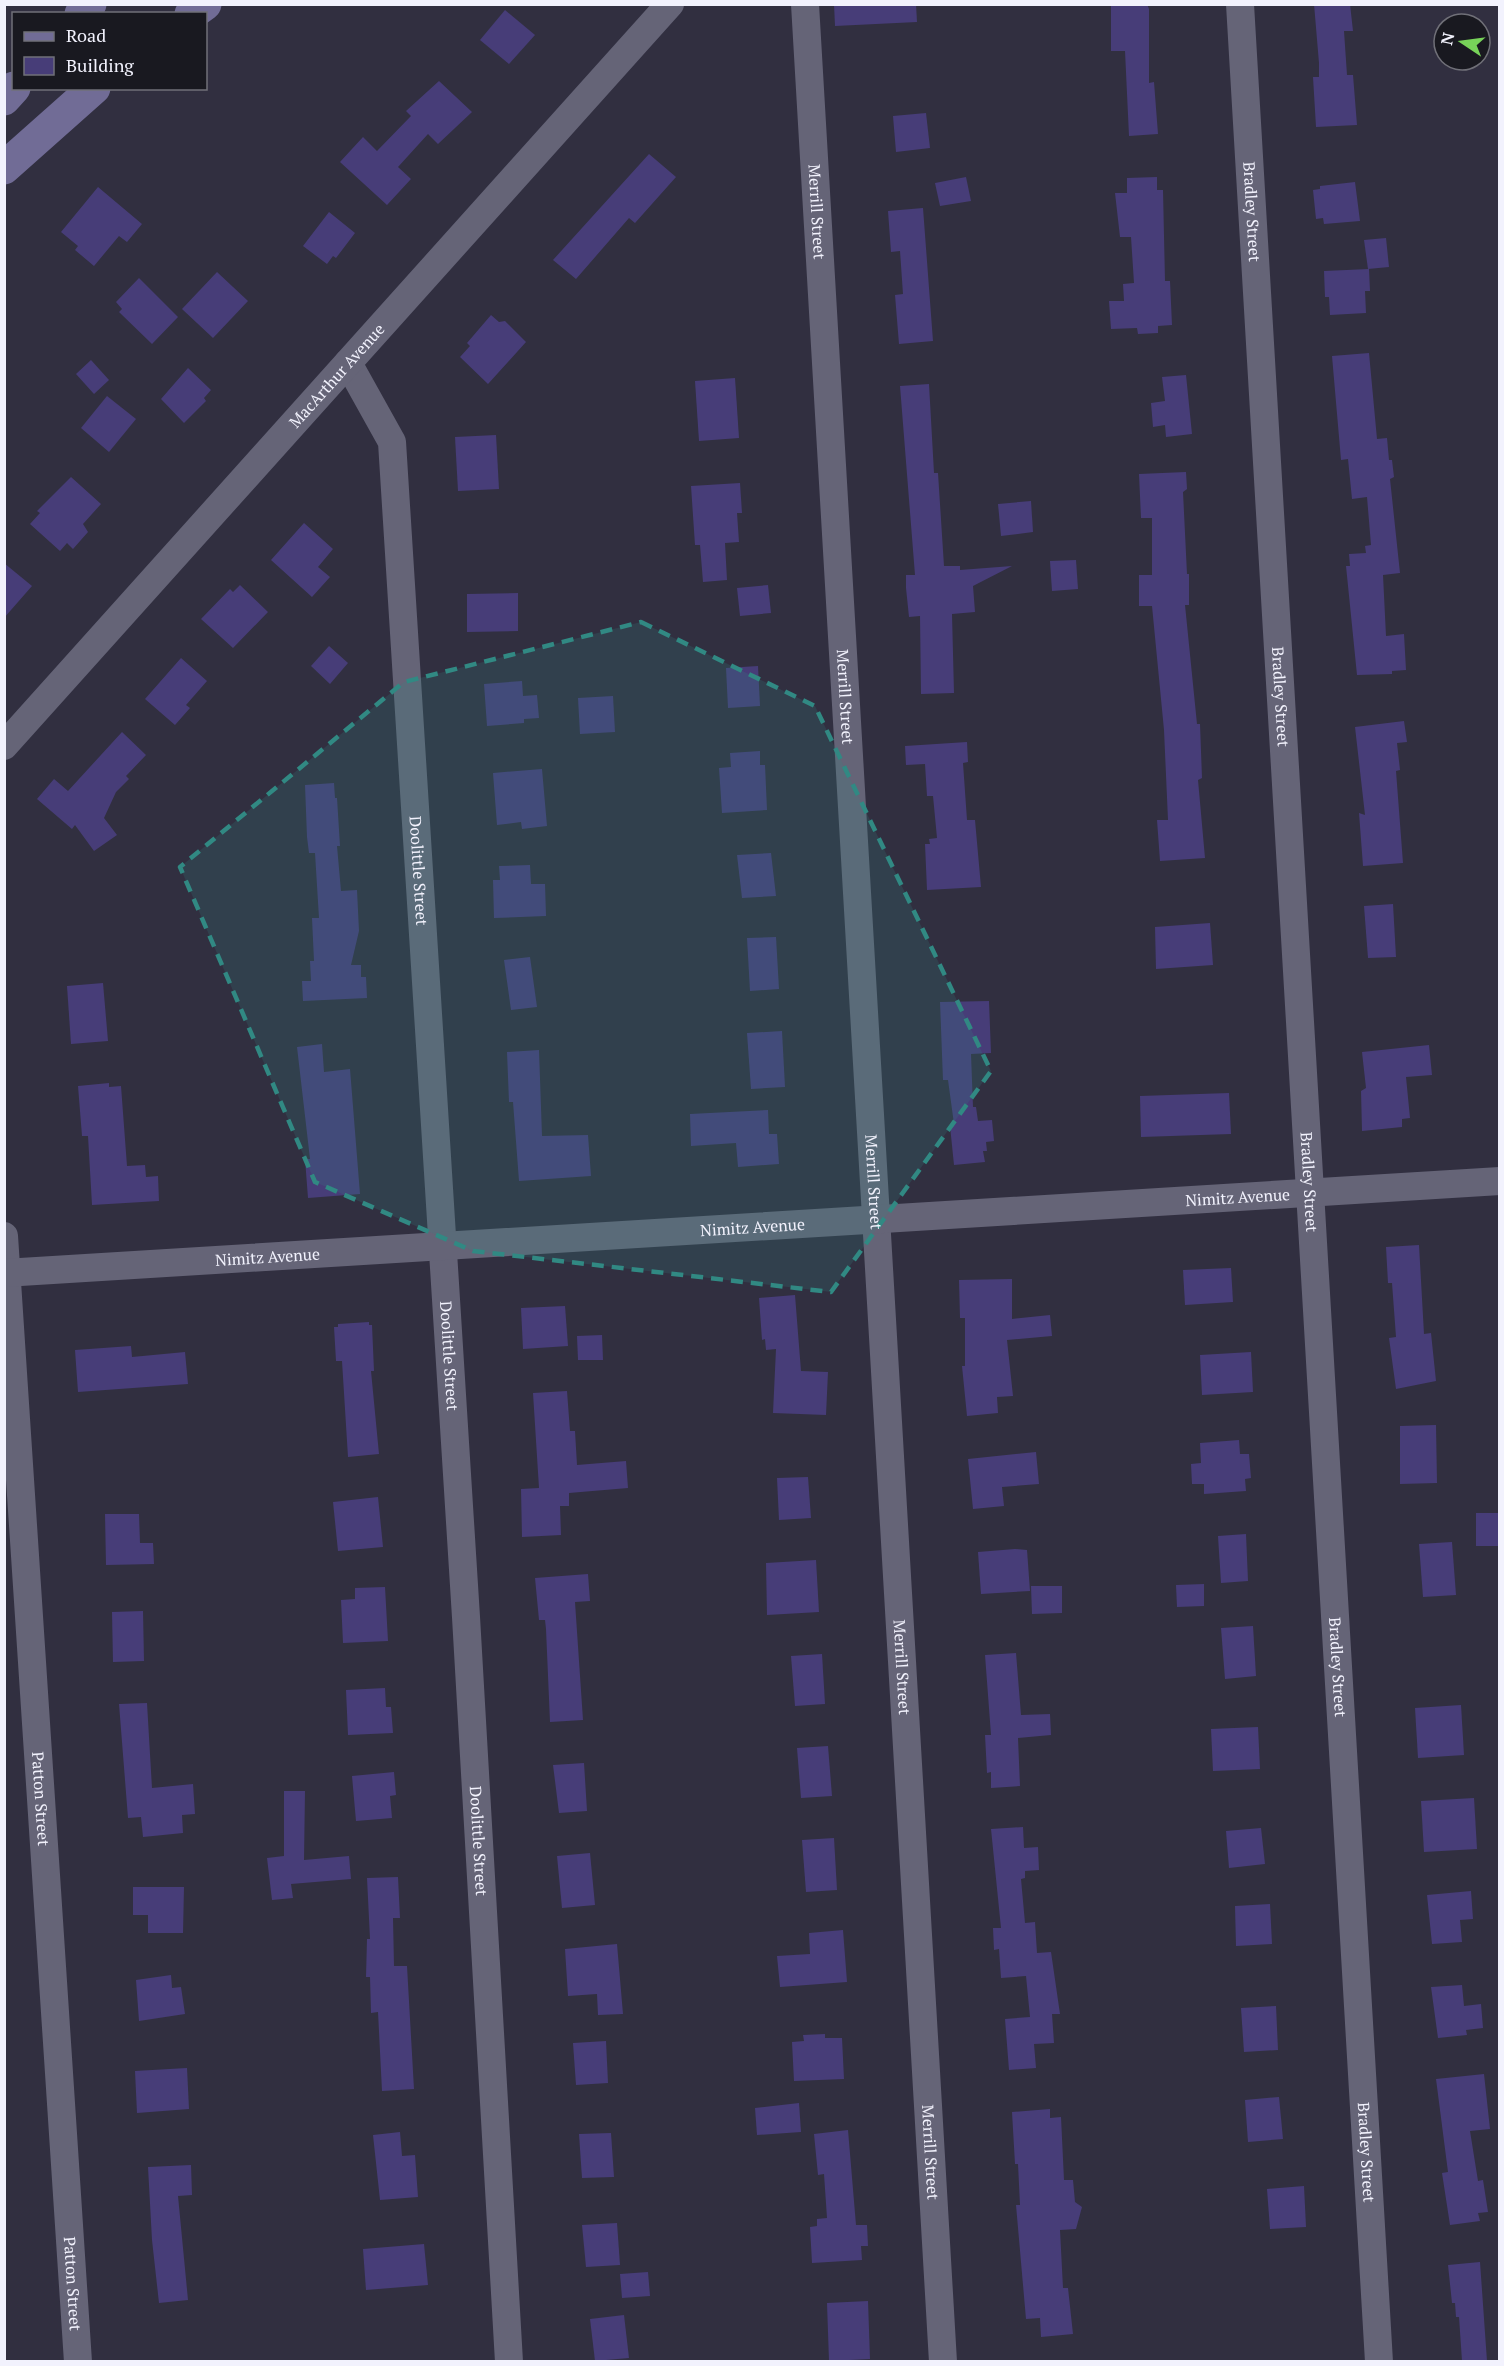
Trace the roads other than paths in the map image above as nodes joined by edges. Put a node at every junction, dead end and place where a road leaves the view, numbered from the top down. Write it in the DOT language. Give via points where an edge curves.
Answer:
graph roads {
  1 [pos="670,4"];
  2 [pos="805,4"];
  3 [pos="1240,4"];
  4 [pos="92,90"];
  5 [pos="4,168"];
  6 [pos="348,363"];
  7 [pos="4,746"];
  8 [pos="1500,1181"];
  9 [pos="1310,1193"];
  10 [pos="877,1219"];
  11 [pos="4,1236"];
  12 [pos="443,1247"];
  13 [pos="6,1273"];
  14 [pos="78,2361"];
  15 [pos="509,2361"];
  16 [pos="943,2361"];
  17 [pos="1379,2361"];
  1 -- 6 [label="street, MacArthur Avenue"];
  2 -- 10 [label="street, Merrill Street"];
  3 -- 9 [label="street, Bradley Street"];
  4 -- 5 [label="main road"];
  6 -- 7 [label="street, MacArthur Avenue"];
  6 -- 12 [label="street, Doolittle Street" via="392,442"];
  8 -- 9 [label="street, Nimitz Avenue"];
  9 -- 10 [label="street, Nimitz Avenue"];
  9 -- 17 [label="street, Bradley Street"];
  10 -- 12 [label="street, Nimitz Avenue"];
  10 -- 16 [label="street, Merrill Street"];
  11 -- 13 [label="street, Patton Street"];
  12 -- 13 [label="street, Nimitz Avenue"];
  12 -- 15 [label="street, Doolittle Street"];
  13 -- 14 [label="street, Patton Street"];
}
